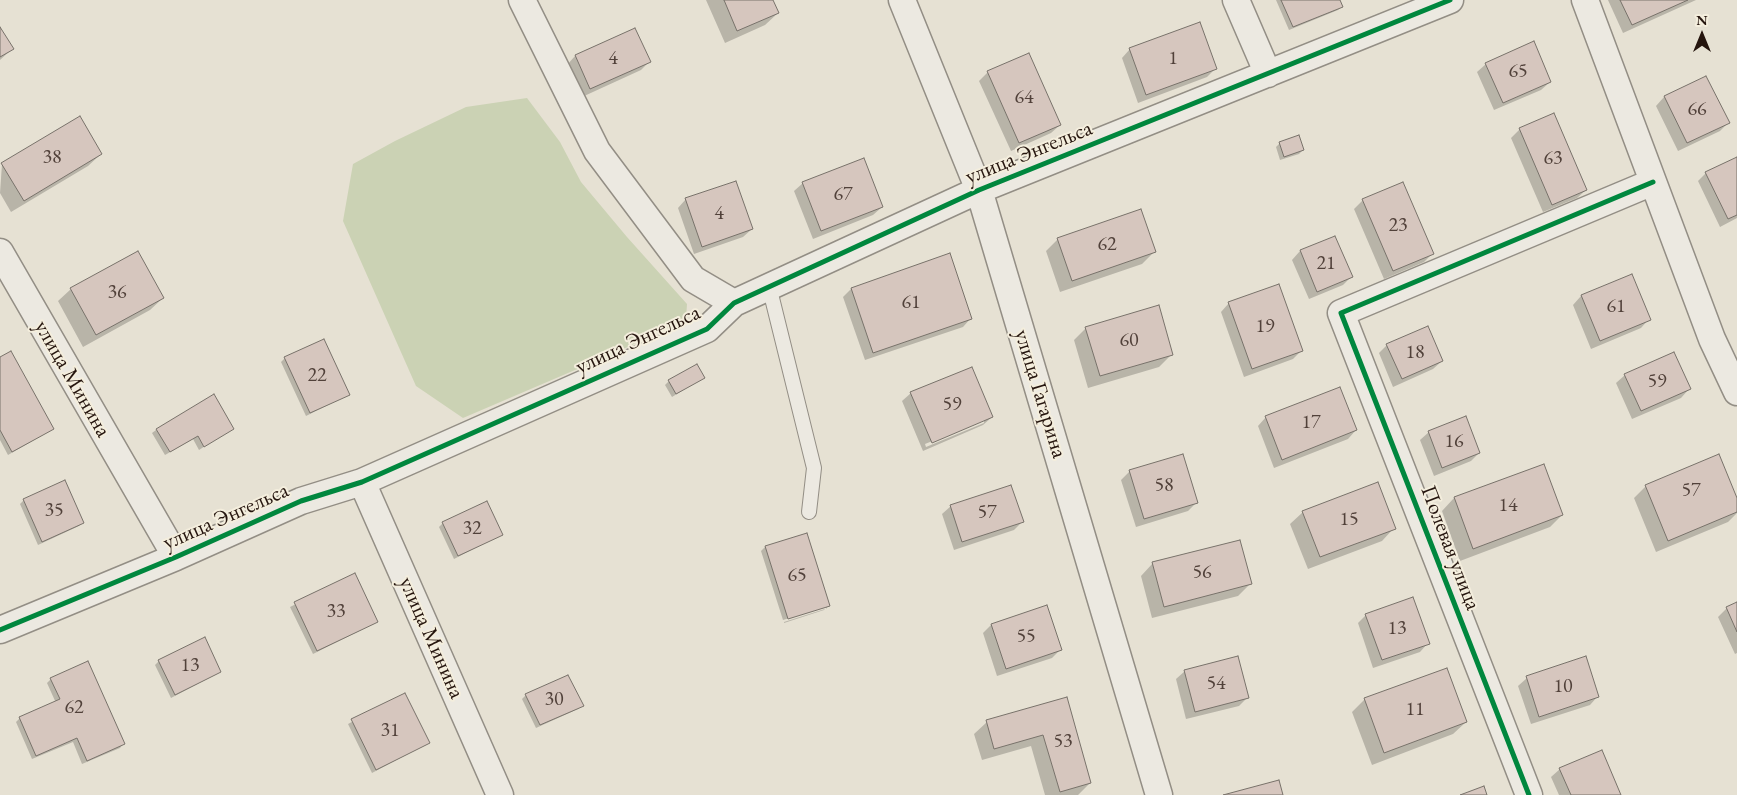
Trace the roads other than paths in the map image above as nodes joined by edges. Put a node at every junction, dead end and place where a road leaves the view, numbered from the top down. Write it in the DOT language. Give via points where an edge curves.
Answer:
graph roads {
  1 [pos="522,0"];
  2 [pos="902,0"];
  3 [pos="1236,0"];
  4 [pos="1450,0"];
  5 [pos="1585,0"];
  6 [pos="1268,74"];
  7 [pos="1653,182"];
  8 [pos="979,190"];
  9 [pos="0,252"];
  10 [pos="769,286"];
  11 [pos="734,303"];
  12 [pos="1737,392"];
  13 [pos="362,482"];
  14 [pos="810,512"];
  15 [pos="176,557"];
  16 [pos="0,630"];
  17 [pos="500,795"];
  18 [pos="1160,795"];
  19 [pos="1529,795"];
  1 -- 11 [label="street" via="597,151 693,279"];
  2 -- 8 [label="street, улица Гагарина"];
  3 -- 6 [label="street"];
  4 -- 6 [label="street, улица Энгельса"];
  5 -- 7 [label="street"];
  6 -- 8 [label="street, улица Энгельса"];
  7 -- 12 [label="street" via="1712,339"];
  7 -- 19 [label="street, Полевая улица" via="1341,313"];
  8 -- 10 [label="street, улица Энгельса"];
  8 -- 18 [label="street, улица Гагарина"];
  9 -- 15 [label="street, улица Минина"];
  10 -- 11 [label="street, улица Энгельса"];
  10 -- 14 [label="lane" via="814,468"];
  11 -- 13 [label="street, улица Энгельса" via="707,329"];
  13 -- 15 [label="street, улица Энгельса" via="301,501"];
  13 -- 17 [label="street, улица Минина"];
  15 -- 16 [label="street, улица Энгельса"];
}
